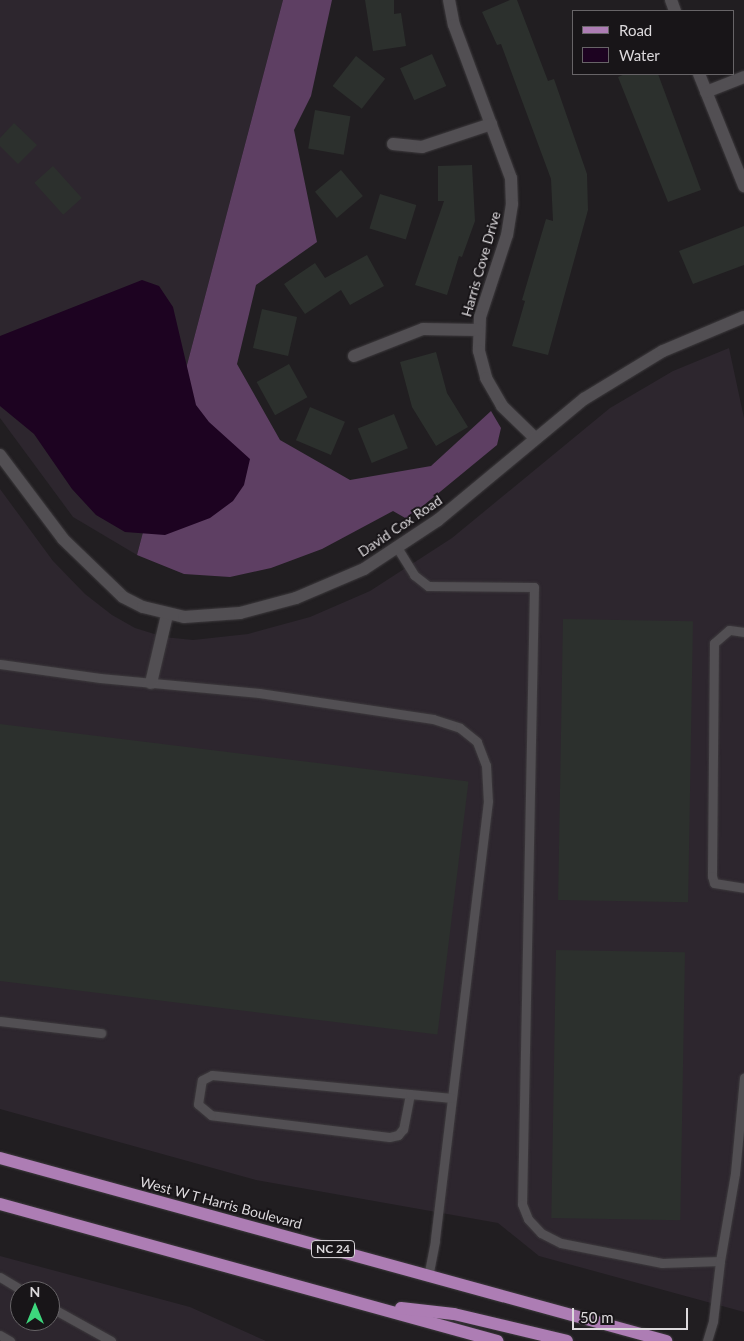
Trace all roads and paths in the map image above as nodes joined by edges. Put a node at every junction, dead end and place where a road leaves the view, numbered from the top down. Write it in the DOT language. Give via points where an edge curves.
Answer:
graph roads {
  1 [pos="449,0"];
  2 [pos="699,75"];
  3 [pos="744,77"];
  4 [pos="706,92"];
  5 [pos="491,124"];
  6 [pos="393,144"];
  7 [pos="744,186"];
  8 [pos="744,317"];
  9 [pos="478,330"];
  10 [pos="354,356"];
  11 [pos="535,438"];
  12 [pos="0,455"];
  13 [pos="398,549"];
  14 [pos="166,615"];
  15 [pos="744,632"];
  16 [pos="0,664"];
  17 [pos="152,683"];
  18 [pos="744,888"];
  19 [pos="0,1021"];
  20 [pos="101,1033"];
  21 [pos="744,1077"];
  22 [pos="410,1094"];
  23 [pos="452,1098"];
  24 [pos="0,1158"];
  25 [pos="0,1204"];
  26 [pos="720,1261"];
  27 [pos="428,1276"];
  28 [pos="364,1304"];
  29 [pos="60,1313"];
  30 [pos="0,1335"];
  31 [pos="10,1341"];
  32 [pos="111,1341"];
  33 [pos="497,1341"];
  34 [pos="567,1341"];
  35 [pos="666,1341"];
  36 [pos="706,1341"];
  1 -- 5 [label="street, Harris Cove Drive" via="454,25"];
  2 -- 4 [label="street"];
  3 -- 4 [label="street"];
  4 -- 7 [label="street"];
  5 -- 6 [label="street" via="422,147"];
  5 -- 9 [label="street, Harris Cove Drive" via="511,178 512,204"];
  8 -- 11 [label="street, David Cox Road" via="663,351 631,369 584,399"];
  9 -- 10 [label="street" via="423,329"];
  9 -- 11 [label="street, Harris Cove Drive" via="486,378 502,406"];
  11 -- 13 [label="street, David Cox Road" via="438,520"];
  12 -- 14 [label="street, David Cox Road" via="86,564 124,597"];
  13 -- 14 [label="street, David Cox Road" via="335,583 270,606 206,618"];
  13 -- 26 [label="lane" via="414,575 428,586 534,587 522,1204 528,1219 541,1233 562,1244 662,1263"];
  14 -- 17 [label="street"];
  15 -- 18 [label="lane" via="729,630 714,643 712,876 714,883"];
  16 -- 17 [label="lane"];
  17 -- 23 [label="lane" via="259,693 433,719 460,728 477,742 486,765 488,801"];
  19 -- 20 [label="lane"];
  21 -- 26 [label="lane" via="735,1173"];
  22 -- 22 [label="lane" via="212,1076 202,1080 198,1104 211,1114 389,1137 398,1135 403,1129"];
  22 -- 23 [label="lane"];
  23 -- 27 [label="lane"];
  24 -- 27 [label="main road, West W T Harris Boulevard / NC 24"];
  25 -- 28 [label="main road"];
  26 -- 36 [label="lane"];
  27 -- 35 [label="main road, West W T Harris Boulevard / NC 24"];
  28 -- 33 [label="main road"];
  28 -- 34 [label="main road" via="454,1314"];
  29 -- 32 [label="lane"];
  30 -- 31 [label="lane"];
}
